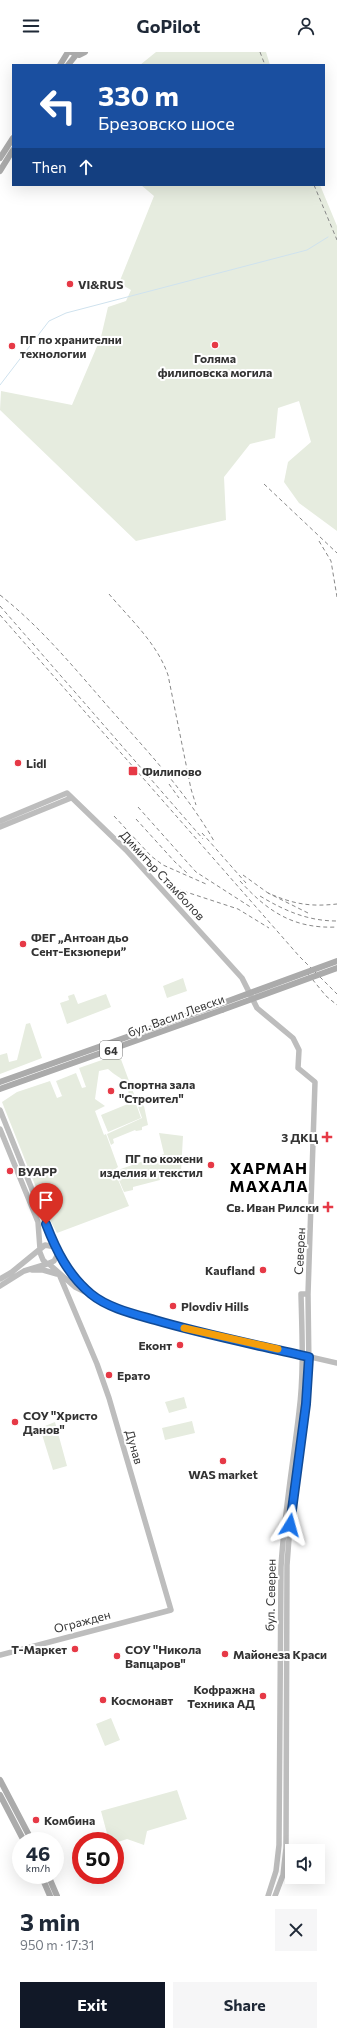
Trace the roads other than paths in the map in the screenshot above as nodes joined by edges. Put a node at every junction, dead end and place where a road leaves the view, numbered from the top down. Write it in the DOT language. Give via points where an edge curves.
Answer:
graph roads {
  1 [pos="85,52"];
  2 [pos="72,53"];
  3 [pos="61,64"];
  4 [pos="68,64"];
  5 [pos="12,140"];
  6 [pos="12,152"];
  7 [pos="0,158"];
  8 [pos="0,171"];
  9 [pos="71,798"];
  10 [pos="0,821"];
  11 [pos="0,827"];
  12 [pos="337,961"];
  13 [pos="337,968"];
  14 [pos="240,976"];
  15 [pos="221,1007"];
  16 [pos="0,1082"];
  17 [pos="0,1089"];
  18 [pos="0,1110"];
  19 [pos="0,1129"];
  20 [pos="55,1246"];
  21 [pos="40,1250"];
  22 [pos="58,1254"];
  23 [pos="48,1264"];
  24 [pos="24,1271"];
  25 [pos="59,1274"];
  26 [pos="0,1279"];
  27 [pos="0,1286"];
  28 [pos="75,1287"];
  29 [pos="308,1294"];
  30 [pos="68,1295"];
  31 [pos="91,1295"];
  32 [pos="302,1355"];
  33 [pos="309,1357"];
  34 [pos="337,1363"];
  35 [pos="171,1610"];
  36 [pos="0,1655"];
  37 [pos="0,1780"];
  38 [pos="0,1795"];
  39 [pos="19,1832"];
  40 [pos="27,1832"];
  41 [pos="45,1884"];
  42 [pos="52,1884"];
  43 [pos="50,1896"];
  44 [pos="57,1896"];
  45 [pos="268,1896"];
  46 [pos="275,1896"];
  1 -- 2 [label="main road"];
  2 -- 3 [label="main road"];
  2 -- 4 [label="main road"];
  5 -- 7 [label="main road"];
  6 -- 8 [label="main road"];
  9 -- 10 [label="main road, Димитър Стамболов" via="67,793"];
  9 -- 11 [label="main road"];
  9 -- 14 [label="main road, Димитър Стамболов" via="126,850"];
  12 -- 15 [label="main road, бул. Васил Левски / 64, bridge"];
  13 -- 15 [label="main road, бул. Васил Левски / 64, bridge"];
  14 -- 29 [label="main road, Северен" via="257,1008 296,1042 299,1050 298,1068 313,1080 316,1086"];
  15 -- 16 [label="main road, бул. Васил Левски / 64"];
  15 -- 17 [label="main road, бул. Васил Левски / 64"];
  18 -- 20 [label="main road"];
  19 -- 21 [label="main road" via="40,1226"];
  20 -- 21 [label="main road" via="47,1245"];
  20 -- 22 [label="main road"];
  21 -- 23 [label="main road" via="43,1260"];
  21 -- 26 [label="main road"];
  22 -- 23 [label="main road" via="54,1261"];
  22 -- 31 [label="main road" via="71,1275"];
  23 -- 24 [label="main road"];
  23 -- 25 [label="main road"];
  24 -- 25 [label="main road" via="43,1270"];
  24 -- 27 [label="main road"];
  25 -- 28 [label="main road"];
  25 -- 30 [label="main road, Дунав"];
  28 -- 30 [label="main road"];
  28 -- 31 [label="main road"];
  29 -- 32 [label="main road, бул. Северен" via="301,1294"];
  29 -- 33 [label="main road, бул. Северен"];
  30 -- 35 [label="main road, Дунав" via="109,1398"];
  31 -- 32 [label="main road" via="143,1317"];
  32 -- 33 [label="main road"];
  32 -- 45 [label="main road, бул. Северен" via="299,1412 283,1525 279,1845 276,1871"];
  33 -- 34 [label="main road"];
  33 -- 46 [label="main road, бул. Северен" via="287,1565 286,1848 283,1875"];
  35 -- 36 [label="main road, Огражден"];
  37 -- 40 [label="main road"];
  38 -- 39 [label="main road"];
  41 -- 43 [label="main road"];
  42 -- 44 [label="main road"];
}
